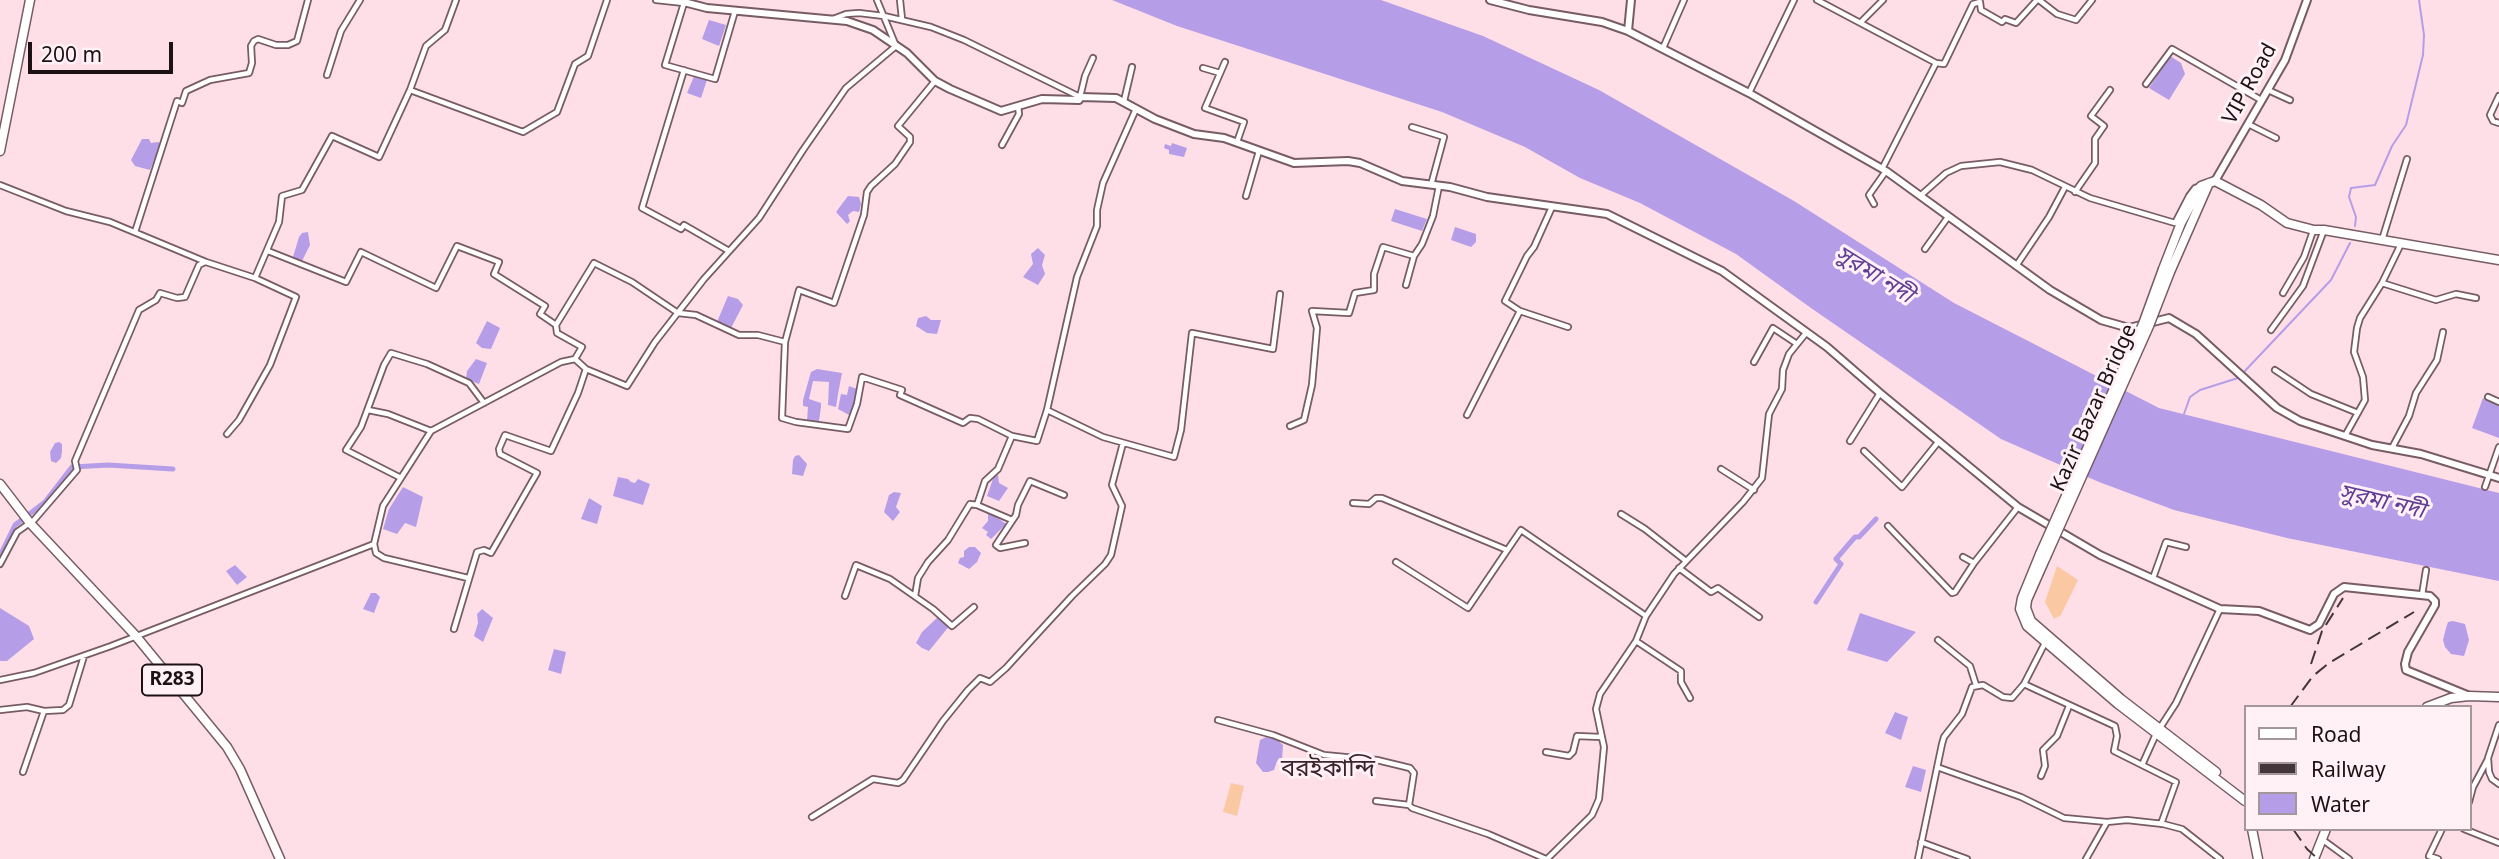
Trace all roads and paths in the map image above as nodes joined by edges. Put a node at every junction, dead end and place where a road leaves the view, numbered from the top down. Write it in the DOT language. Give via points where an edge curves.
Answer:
graph roads {
  1 [pos="30,0"];
  2 [pos="308,0"];
  3 [pos="360,0"];
  4 [pos="456,0"];
  5 [pos="607,0"];
  6 [pos="656,0"];
  7 [pos="676,0"];
  8 [pos="877,0"];
  9 [pos="900,0"];
  10 [pos="1490,0"];
  11 [pos="1631,0"];
  12 [pos="1684,0"];
  13 [pos="1794,0"];
  14 [pos="1817,0"];
  15 [pos="1883,0"];
  16 [pos="2038,0"];
  17 [pos="2092,0"];
  18 [pos="2307,0"];
  19 [pos="684,3"];
  20 [pos="735,11"];
  21 [pos="884,16"];
  22 [pos="833,19"];
  23 [pos="902,19"];
  24 [pos="1861,22"];
  25 [pos="1628,31"];
  26 [pos="895,46"];
  27 [pos="1663,48"];
  28 [pos="1093,58"];
  29 [pos="1225,62"];
  30 [pos="1936,63"];
  31 [pos="1132,67"];
  32 [pos="1203,68"];
  33 [pos="684,70"];
  34 [pos="1220,73"];
  35 [pos="327,75"];
  36 [pos="935,81"];
  37 [pos="2146,84"];
  38 [pos="410,90"];
  39 [pos="2110,90"];
  40 [pos="2267,90"];
  41 [pos="1749,93"];
  42 [pos="2499,96"];
  43 [pos="1080,97"];
  44 [pos="2261,100"];
  45 [pos="2290,100"];
  46 [pos="1124,101"];
  47 [pos="1018,106"];
  48 [pos="1136,110"];
  49 [pos="2499,123"];
  50 [pos="2248,124"];
  51 [pos="1412,127"];
  52 [pos="2276,138"];
  53 [pos="1237,142"];
  54 [pos="1002,145"];
  55 [pos="0,151"];
  56 [pos="1259,151"];
  57 [pos="2407,159"];
  58 [pos="1884,170"];
  59 [pos="2208,183"];
  60 [pos="0,185"];
  61 [pos="1435,186"];
  62 [pos="2065,187"];
  63 [pos="2076,192"];
  64 [pos="1246,196"];
  65 [pos="1920,196"];
  66 [pos="1874,204"];
  67 [pos="1552,207"];
  68 [pos="1948,218"];
  69 [pos="2314,230"];
  70 [pos="2324,230"];
  71 [pos="135,232"];
  72 [pos="2382,240"];
  73 [pos="2402,243"];
  74 [pos="1925,249"];
  75 [pos="268,251"];
  76 [pos="729,251"];
  77 [pos="1415,256"];
  78 [pos="2499,260"];
  79 [pos="205,262"];
  80 [pos="2016,266"];
  81 [pos="256,278"];
  82 [pos="2382,283"];
  83 [pos="1406,285"];
  84 [pos="2283,293"];
  85 [pos="1280,294"];
  86 [pos="2476,298"];
  87 [pos="1520,311"];
  88 [pos="678,313"];
  89 [pos="556,325"];
  90 [pos="1567,327"];
  91 [pos="2271,330"];
  92 [pos="2444,332"];
  93 [pos="1806,333"];
  94 [pos="785,342"];
  95 [pos="1797,344"];
  96 [pos="575,359"];
  97 [pos="1754,362"];
  98 [pos="586,369"];
  99 [pos="2275,370"];
  100 [pos="1880,393"];
  101 [pos="2487,397"];
  102 [pos="2499,402"];
  103 [pos="484,403"];
  104 [pos="369,410"];
  105 [pos="1047,410"];
  106 [pos="2358,413"];
  107 [pos="1467,415"];
  108 [pos="1290,426"];
  109 [pos="431,431"];
  110 [pos="227,434"];
  111 [pos="1012,436"];
  112 [pos="2344,436"];
  113 [pos="1939,440"];
  114 [pos="1850,441"];
  115 [pos="1123,443"];
  116 [pos="2499,447"];
  117 [pos="2392,449"];
  118 [pos="1864,451"];
  119 [pos="1721,469"];
  120 [pos="2489,474"];
  121 [pos="401,478"];
  122 [pos="2499,478"];
  123 [pos="0,484"];
  124 [pos="2485,486"];
  125 [pos="1754,490"];
  126 [pos="1064,495"];
  127 [pos="1353,503"];
  128 [pos="977,505"];
  129 [pos="2018,507"];
  130 [pos="1621,514"];
  131 [pos="1012,520"];
  132 [pos="30,523"];
  133 [pos="1888,526"];
  134 [pos="1025,543"];
  135 [pos="374,544"];
  136 [pos="2186,547"];
  137 [pos="1507,550"];
  138 [pos="1963,558"];
  139 [pos="1686,561"];
  140 [pos="1396,562"];
  141 [pos="1974,563"];
  142 [pos="0,564"];
  143 [pos="1679,568"];
  144 [pos="2426,570"];
  145 [pos="2153,578"];
  146 [pos="468,579"];
  147 [pos="2422,595"];
  148 [pos="845,596"];
  149 [pos="915,596"];
  150 [pos="974,607"];
  151 [pos="2220,609"];
  152 [pos="1646,616"];
  153 [pos="1759,617"];
  154 [pos="454,629"];
  155 [pos="135,635"];
  156 [pos="1938,640"];
  157 [pos="2047,640"];
  158 [pos="1636,641"];
  159 [pos="84,656"];
  160 [pos="0,680"];
  161 [pos="2024,684"];
  162 [pos="1976,685"];
  163 [pos="2469,696"];
  164 [pos="2499,697"];
  165 [pos="1690,698"];
  166 [pos="2432,705"];
  167 [pos="2069,706"];
  168 [pos="0,710"];
  169 [pos="44,711"];
  170 [pos="1217,720"];
  171 [pos="2499,725"];
  172 [pos="2157,731"];
  173 [pos="1601,737"];
  174 [pos="1546,752"];
  175 [pos="2488,758"];
  176 [pos="2141,765"];
  177 [pos="1937,767"];
  178 [pos="23,772"];
  179 [pos="2041,776"];
  180 [pos="2499,783"];
  181 [pos="2244,793"];
  182 [pos="2471,795"];
  183 [pos="2244,800"];
  184 [pos="1376,801"];
  185 [pos="1409,805"];
  186 [pos="812,817"];
  187 [pos="2107,822"];
  188 [pos="2161,824"];
  189 [pos="2254,831"];
  190 [pos="2325,831"];
  191 [pos="2441,831"];
  192 [pos="2469,831"];
  193 [pos="2322,839"];
  194 [pos="1922,842"];
  195 [pos="2499,843"];
  196 [pos="280,859"];
  197 [pos="1546,859"];
  198 [pos="1918,859"];
  199 [pos="1967,859"];
  200 [pos="2086,859"];
  201 [pos="2220,859"];
  202 [pos="2259,859"];
  203 [pos="2314,859"];
  204 [pos="2349,859"];
  205 [pos="2438,859"];
  1 -- 55 [label="main road"];
  2 -- 71 [label="street" via="297,41 276,45 258,39 250,51 250,73 210,80 186,91 182,103 177,101"];
  3 -- 35 [label="street" via="341,31"];
  4 -- 38 [label="street" via="445,30 426,46"];
  5 -- 38 [label="street" via="588,56 575,64 558,112 523,132"];
  6 -- 19 [label="street"];
  7 -- 19 [label="street"];
  8 -- 21 [label="street"];
  9 -- 23 [label="street"];
  10 -- 25 [label="street"];
  11 -- 25 [label="street"];
  12 -- 27 [label="street"];
  13 -- 41 [label="street"];
  14 -- 24 [label="street"];
  15 -- 24 [label="street"];
  16 -- 17 [label="street" via="2057,14 2076,20"];
  16 -- 30 [label="street" via="2017,23 2002,22 1981,10 1980,2 1973,4 1944,64"];
  18 -- 40 [label="street, VIP Road" via="2289,50"];
  19 -- 20 [label="street"];
  19 -- 33 [label="street" via="665,65"];
  20 -- 22 [label="street"];
  20 -- 33 [label="street" via="715,79"];
  21 -- 22 [label="street" via="859,13"];
  21 -- 23 [label="street"];
  21 -- 26 [label="street"];
  22 -- 26 [label="street" via="873,30"];
  23 -- 43 [label="street" via="964,40"];
  24 -- 30 [label="street"];
  25 -- 27 [label="street"];
  26 -- 36 [label="street"];
  26 -- 76 [label="street" via="846,88 759,218"];
  27 -- 41 [label="street"];
  28 -- 43 [label="street"];
  29 -- 34 [label="street"];
  30 -- 58 [label="street"];
  31 -- 46 [label="street"];
  32 -- 34 [label="street"];
  33 -- 76 [label="street" via="642,208"];
  34 -- 53 [label="street" via="1205,108 1244,122"];
  36 -- 47 [label="street" via="1001,111"];
  36 -- 94 [label="street" via="898,126 910,137 909,142 867,192 864,215 834,303 799,290"];
  37 -- 44 [label="street" via="2172,49"];
  38 -- 75 [label="street" via="379,158 332,136 302,190 282,196 279,222"];
  39 -- 63 [label="street" via="2091,116 2104,126 2095,139 2095,163"];
  40 -- 44 [label="street, VIP Road"];
  40 -- 45 [label="street"];
  41 -- 58 [label="street"];
  42 -- 49 [label="street" via="2490,116"];
  43 -- 46 [label="street"];
  43 -- 47 [label="street"];
  44 -- 50 [label="street, VIP Road"];
  46 -- 48 [label="street"];
  47 -- 54 [label="street" via="1019,114"];
  48 -- 53 [label="street" via="1194,134"];
  48 -- 105 [label="street" via="1103,183 1097,226 1077,277"];
  50 -- 52 [label="street"];
  50 -- 59 [label="street, VIP Road"];
  51 -- 61 [label="street" via="1444,137"];
  53 -- 56 [label="street"];
  56 -- 61 [label="street" via="1301,164 1360,163 1402,181"];
  56 -- 64 [label="street"];
  57 -- 72 [label="street"];
  58 -- 65 [label="street"];
  58 -- 66 [label="street" via="1869,195"];
  59 -- 63 [label="street" via="2195,188 2175,223"];
  59 -- 69 [label="main road" via="2249,198 2287,223"];
  59 -- 157 [label="main road, bridge" via="2181,223 2166,270 2025,590 2020,608 2026,626"];
  60 -- 71 [label="street"];
  61 -- 67 [label="street"];
  61 -- 77 [label="street" via="1433,216"];
  62 -- 63 [label="street"];
  62 -- 65 [label="street" via="2032,170 2000,162 1961,166"];
  62 -- 80 [label="street"];
  65 -- 68 [label="street"];
  67 -- 87 [label="street" via="1505,301"];
  67 -- 93 [label="street" via="1607,214 1626,222 1721,271"];
  68 -- 74 [label="street"];
  68 -- 80 [label="street"];
  69 -- 70 [label="main road"];
  69 -- 84 [label="street"];
  70 -- 72 [label="main road"];
  70 -- 91 [label="street" via="2303,286"];
  71 -- 79 [label="street"];
  72 -- 73 [label="main road"];
  73 -- 78 [label="main road"];
  73 -- 82 [label="street"];
  75 -- 81 [label="street"];
  75 -- 89 [label="street" via="346,282 361,252 436,288 457,246 499,262 494,274 545,306 540,314"];
  76 -- 88 [label="street"];
  77 -- 83 [label="street"];
  77 -- 108 [label="street" via="1383,247 1374,290 1355,293 1349,313 1312,311 1317,328 1312,385 1304,421"];
  79 -- 81 [label="street"];
  79 -- 132 [label="street" via="199,265 184,298 160,293 139,310 75,461 77,470"];
  80 -- 112 [label="street" via="2117,326 2129,328 2164,317 2177,321 2277,408"];
  81 -- 110 [label="street" via="296,296 270,365"];
  82 -- 86 [label="street" via="2436,300 2456,294"];
  82 -- 106 [label="street" via="2357,328 2354,352 2366,392"];
  85 -- 115 [label="street" via="1273,349 1192,333 1174,457"];
  87 -- 90 [label="street"];
  87 -- 107 [label="street"];
  88 -- 89 [label="street" via="594,262"];
  88 -- 94 [label="street" via="696,315 739,335"];
  88 -- 98 [label="street" via="627,386"];
  89 -- 96 [label="street" via="557,333 582,347"];
  92 -- 117 [label="street" via="2437,360 2416,393"];
  93 -- 95 [label="street"];
  93 -- 100 [label="street"];
  94 -- 111 [label="street" via="782,418 848,429 862,377 902,390 900,395 952,419 963,423 978,419"];
  95 -- 97 [label="street" via="1773,328"];
  95 -- 125 [label="street" via="1769,414 1762,478"];
  96 -- 98 [label="street"];
  96 -- 103 [label="street"];
  98 -- 146 [label="street" via="551,451 505,435 500,454 537,472 491,553 477,552"];
  99 -- 106 [label="street" via="2311,394"];
  100 -- 113 [label="street"];
  100 -- 114 [label="street"];
  101 -- 102 [label="street"];
  103 -- 104 [label="street" via="469,383 391,353"];
  103 -- 109 [label="street"];
  104 -- 109 [label="street"];
  104 -- 121 [label="street" via="346,450"];
  105 -- 111 [label="street" via="1037,441"];
  105 -- 115 [label="street"];
  106 -- 112 [label="street"];
  109 -- 121 [label="street"];
  111 -- 128 [label="street" via="998,469 985,481"];
  112 -- 117 [label="street"];
  113 -- 118 [label="street" via="1902,487"];
  113 -- 129 [label="street"];
  115 -- 186 [label="street" via="1112,485 1122,506 1105,564 1006,668 990,682 980,678 968,690 903,780 873,779"];
  116 -- 120 [label="street"];
  117 -- 120 [label="street"];
  119 -- 125 [label="street"];
  120 -- 122 [label="street"];
  120 -- 124 [label="street"];
  121 -- 135 [label="street" via="383,506"];
  123 -- 132 [label="main road, R283"];
  125 -- 139 [label="street"];
  126 -- 131 [label="street" via="1030,481"];
  127 -- 137 [label="street" via="1369,504 1382,498"];
  128 -- 131 [label="street"];
  128 -- 149 [label="street" via="970,505 928,562 918,578"];
  129 -- 141 [label="street"];
  129 -- 145 [label="street" via="2100,555"];
  130 -- 139 [label="street"];
  131 -- 134 [label="street" via="996,545"];
  132 -- 142 [label="street" via="17,532"];
  132 -- 155 [label="main road, R283"];
  133 -- 141 [label="street" via="1952,593"];
  135 -- 146 [label="street" via="376,553 384,558"];
  135 -- 155 [label="street"];
  136 -- 145 [label="street" via="2166,542"];
  137 -- 140 [label="street" via="1468,608"];
  137 -- 152 [label="street" via="1519,531 1524,531"];
  138 -- 141 [label="street"];
  139 -- 143 [label="street"];
  143 -- 152 [label="street"];
  143 -- 153 [label="street" via="1711,592 1718,588"];
  144 -- 147 [label="street"];
  145 -- 151 [label="street"];
  146 -- 154 [label="street"];
  147 -- 151 [label="street" via="2344,587 2334,594 2319,624 2310,630 2259,611"];
  147 -- 163 [label="street" via="2430,596 2435,605 2408,652 2406,670"];
  148 -- 149 [label="street" via="856,565"];
  149 -- 150 [label="street" via="953,626"];
  151 -- 172 [label="street" via="2176,703"];
  152 -- 158 [label="street"];
  155 -- 159 [label="street"];
  155 -- 196 [label="main road, R283" via="227,747"];
  156 -- 162 [label="street" via="1970,666"];
  157 -- 161 [label="street"];
  157 -- 172 [label="main road"];
  158 -- 165 [label="street" via="1682,673 1681,682"];
  158 -- 173 [label="street" via="1600,694 1596,709"];
  159 -- 160 [label="street"];
  159 -- 169 [label="street" via="69,705"];
  161 -- 162 [label="street" via="2011,698"];
  161 -- 167 [label="street"];
  162 -- 177 [label="street" via="1944,737"];
  163 -- 164 [label="main road"];
  163 -- 166 [label="main road"];
  167 -- 176 [label="street" via="2115,726 2114,751"];
  167 -- 179 [label="street" via="2057,736 2043,750"];
  168 -- 169 [label="street" via="27,707"];
  169 -- 178 [label="street"];
  170 -- 185 [label="street" via="1324,755 1410,768 1414,773"];
  171 -- 175 [label="street"];
  172 -- 176 [label="street"];
  172 -- 181 [label="main road"];
  172 -- 183 [label="main road"];
  173 -- 174 [label="street" via="1577,736 1569,755"];
  173 -- 197 [label="street" via="1599,799 1592,814"];
  175 -- 180 [label="street" via="2492,779"];
  175 -- 182 [label="street"];
  176 -- 188 [label="street" via="2176,782"];
  177 -- 187 [label="street" via="2064,818"];
  177 -- 194 [label="street"];
  184 -- 185 [label="street"];
  185 -- 197 [label="street"];
  187 -- 188 [label="street"];
  187 -- 200 [label="street"];
  188 -- 201 [label="street" via="2182,830"];
  189 -- 202 [label="main road"];
  190 -- 193 [label="main road"];
  191 -- 205 [label="street" via="2429,856"];
  192 -- 195 [label="street"];
  193 -- 203 [label="main road"];
  193 -- 204 [label="street"];
  194 -- 198 [label="street"];
  194 -- 199 [label="street"];
}
